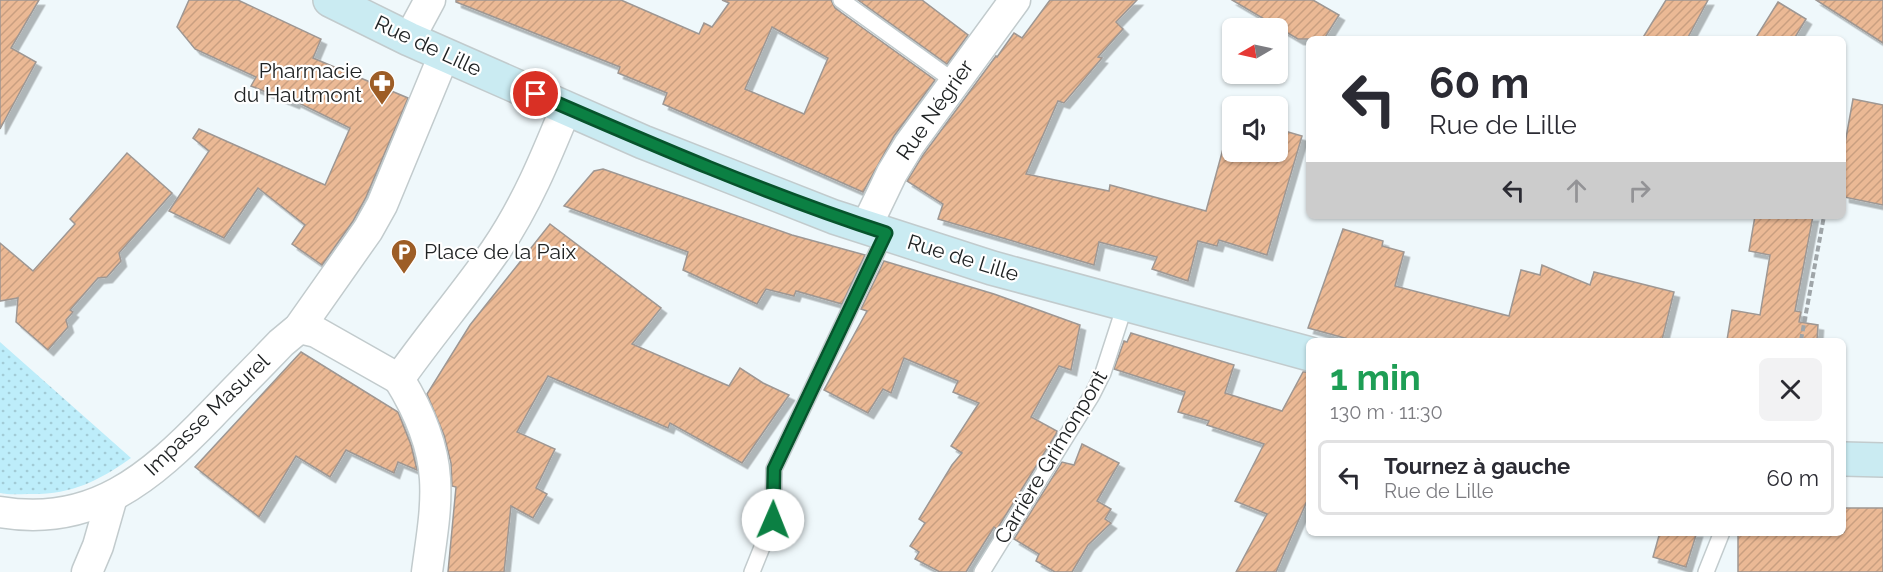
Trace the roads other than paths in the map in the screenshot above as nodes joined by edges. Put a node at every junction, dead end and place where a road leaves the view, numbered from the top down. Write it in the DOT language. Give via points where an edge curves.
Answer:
graph roads {
  1 [pos="330,0"];
  2 [pos="430,0"];
  3 [pos="841,0"];
  4 [pos="1015,0"];
  5 [pos="409,39"];
  6 [pos="444,55"];
  7 [pos="955,82"];
  8 [pos="566,108"];
  9 [pos="876,230"];
  10 [pos="1125,305"];
  11 [pos="299,328"];
  12 [pos="1306,353"];
  13 [pos="399,379"];
  14 [pos="1846,459"];
  15 [pos="1883,460"];
  16 [pos="112,497"];
  17 [pos="0,512"];
  18 [pos="1720,536"];
  19 [pos="87,572"];
  20 [pos="427,572"];
  21 [pos="752,572"];
  22 [pos="982,572"];
  23 [pos="1706,572"];
  1 -- 5 [label="main road, Rue de Lille"];
  2 -- 5 [label="street"];
  3 -- 7 [label="lane"];
  4 -- 7 [label="street, Rue Négrier"];
  5 -- 6 [label="main road, Rue de Lille"];
  6 -- 8 [label="main road, Rue de Lille"];
  6 -- 11 [label="street" via="382,205"];
  7 -- 9 [label="street, Rue Négrier" via="892,172"];
  8 -- 9 [label="main road, Rue de Lille" via="834,217"];
  8 -- 13 [label="street" via="514,222"];
  9 -- 10 [label="main road, Rue de Lille"];
  9 -- 21 [label="lane" via="774,469 773,520"];
  10 -- 12 [label="main road, Rue de Lille"];
  10 -- 22 [label="lane, Carrière Grimonpont" via="1092,395"];
  11 -- 13 [label="street" via="315,332"];
  11 -- 16 [label="street, Impasse Masurel" via="171,455"];
  13 -- 20 [label="street" via="414,402 435,477"];
  14 -- 15 [label="main road"];
  16 -- 17 [label="street, Impasse Masurel" via="55,513"];
  16 -- 19 [label="street"];
  18 -- 23 [label="lane"];
}
